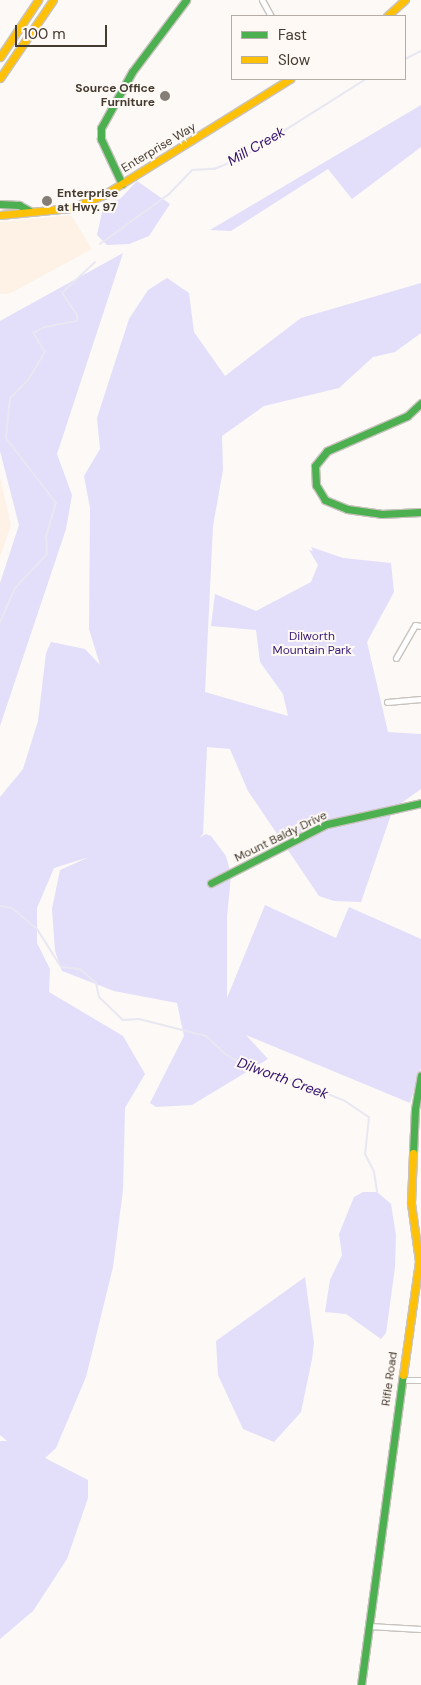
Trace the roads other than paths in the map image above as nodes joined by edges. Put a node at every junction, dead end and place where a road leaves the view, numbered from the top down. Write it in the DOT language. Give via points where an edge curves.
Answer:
graph roads {
  1 [pos="38,0"];
  2 [pos="53,0"];
  3 [pos="186,0"];
  4 [pos="262,0"];
  5 [pos="405,0"];
  6 [pos="270,15"];
  7 [pos="388,15"];
  8 [pos="0,57"];
  9 [pos="0,78"];
  10 [pos="288,80"];
  11 [pos="122,184"];
  12 [pos="0,204"];
  13 [pos="30,211"];
  14 [pos="0,215"];
  15 [pos="421,403"];
  16 [pos="421,512"];
  17 [pos="421,626"];
  18 [pos="396,658"];
  19 [pos="421,699"];
  20 [pos="387,702"];
  21 [pos="421,804"];
  22 [pos="211,883"];
  23 [pos="421,1076"];
  24 [pos="402,1380"];
  25 [pos="421,1380"];
  26 [pos="369,1626"];
  27 [pos="421,1629"];
  28 [pos="361,1685"];
  1 -- 8 [label="main road"];
  2 -- 9 [label="main road"];
  3 -- 11 [label="main road" via="132,72 101,128 101,139"];
  4 -- 6 [label="street"];
  5 -- 7 [label="main road"];
  10 -- 11 [label="main road, Enterprise Way"];
  11 -- 13 [label="main road, Enterprise Way" via="71,208"];
  12 -- 13 [label="main road, Enterprise Way" via="19,205"];
  13 -- 14 [label="main road, Enterprise Way"];
  15 -- 16 [label="main road" via="408,416 327,451 315,466 316,485 325,500 347,509 381,514"];
  17 -- 18 [label="street" via="415,625"];
  19 -- 20 [label="street"];
  21 -- 22 [label="main road, Mount Baldy Drive" via="327,824"];
  23 -- 24 [label="main road, Rifle Road" via="415,1109 411,1204 419,1261"];
  24 -- 25 [label="street"];
  24 -- 26 [label="main road, Rifle Road"];
  26 -- 27 [label="street"];
  26 -- 28 [label="main road, Rifle Road"];
}
